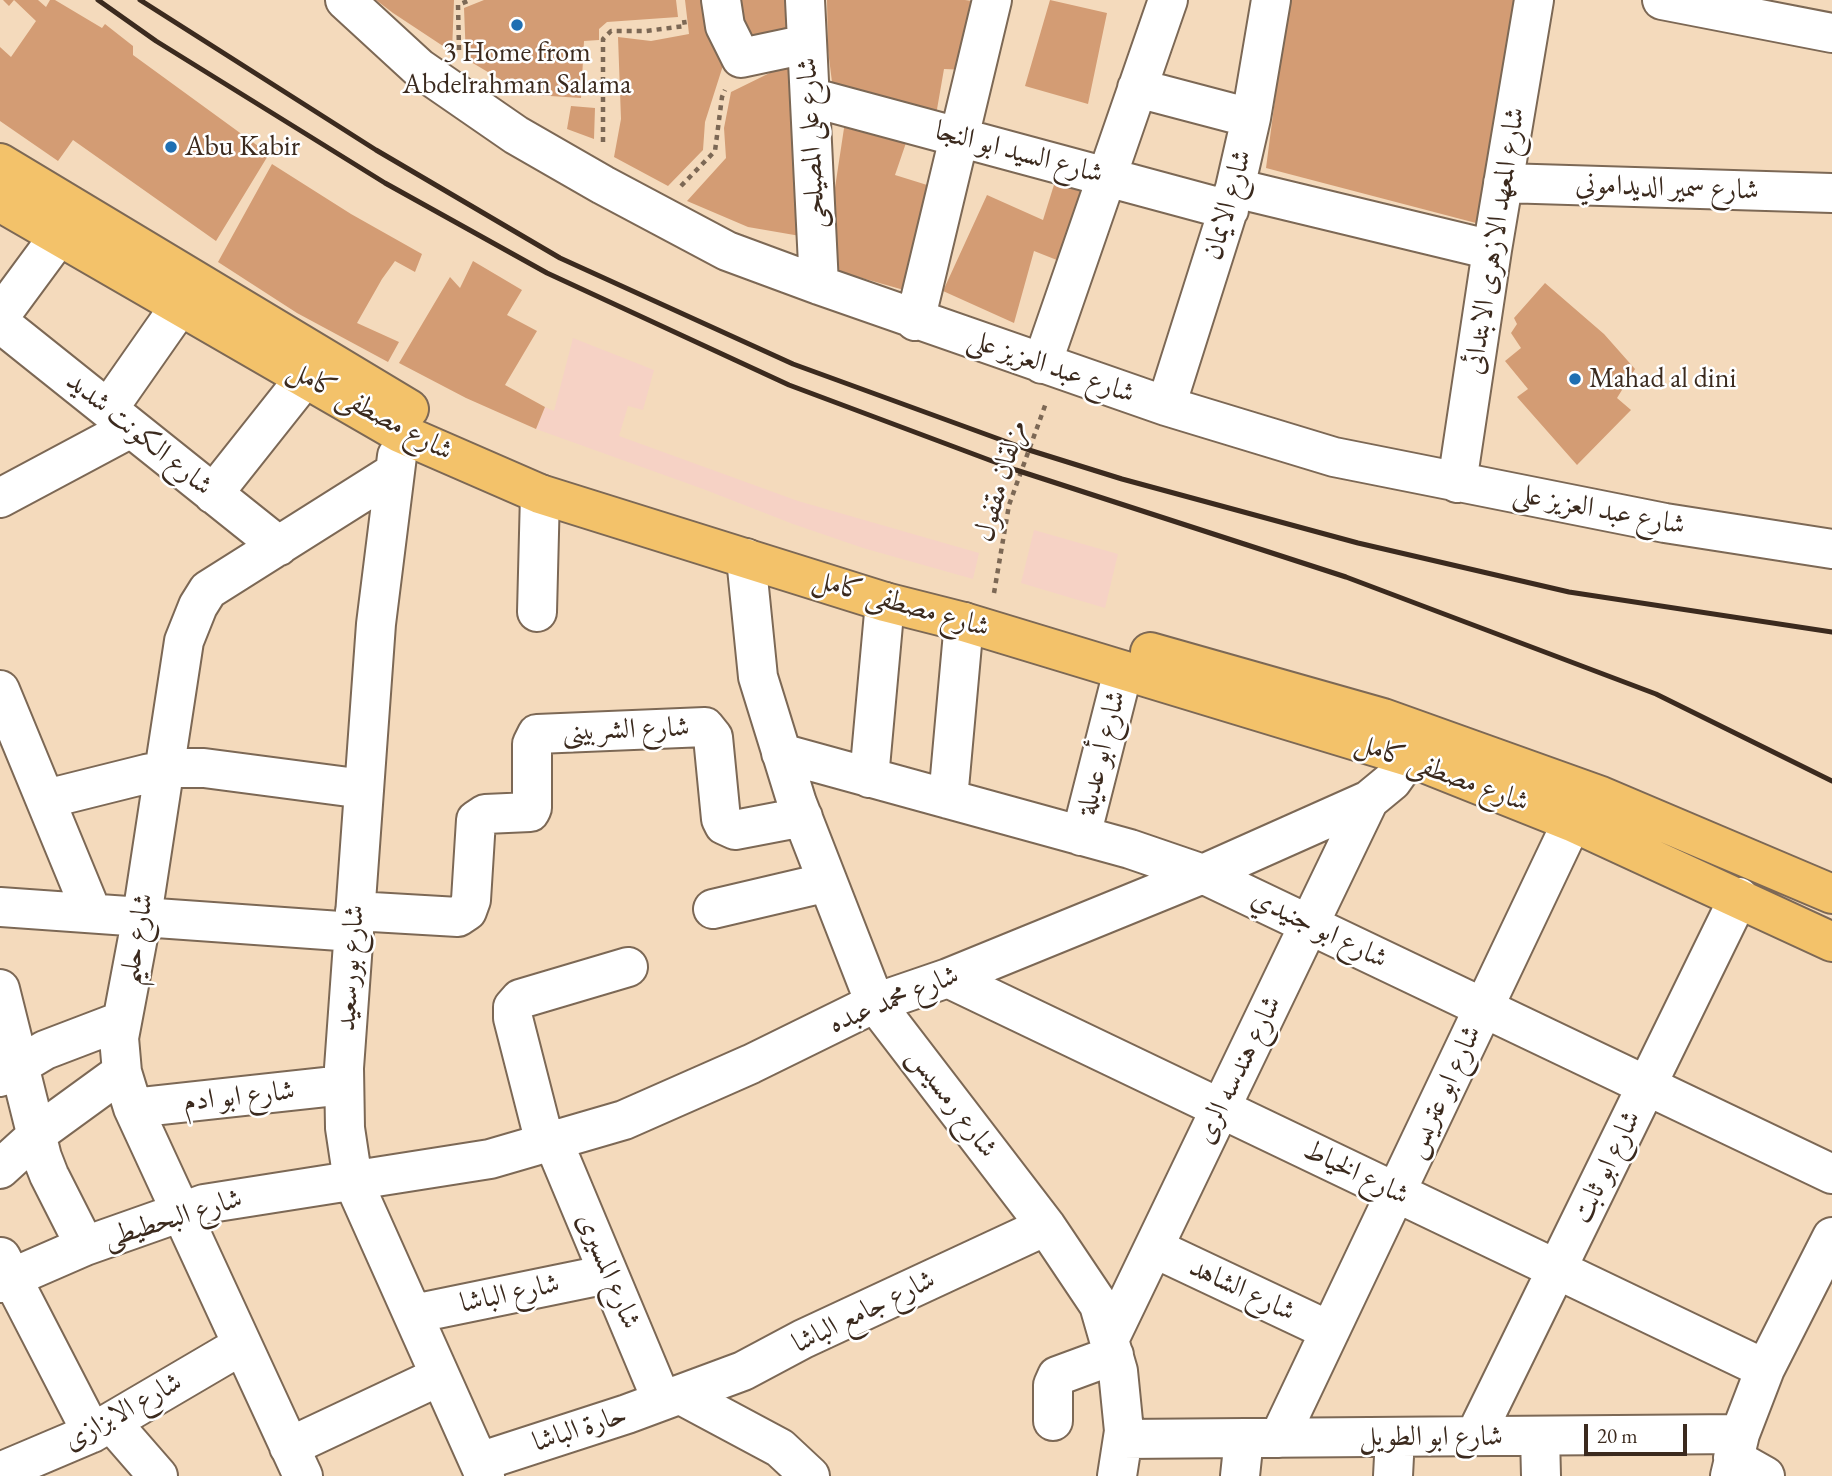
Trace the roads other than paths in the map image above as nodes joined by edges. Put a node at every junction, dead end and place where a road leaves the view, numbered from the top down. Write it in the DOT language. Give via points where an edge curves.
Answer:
graph roads {
  1 [pos="345,0"];
  2 [pos="721,0"];
  3 [pos="805,0"];
  4 [pos="992,0"];
  5 [pos="1168,0"];
  6 [pos="1271,0"];
  7 [pos="1534,0"];
  8 [pos="1669,1"];
  9 [pos="1832,31"];
  10 [pos="807,44"];
  11 [pos="1137,88"];
  12 [pos="810,97"];
  13 [pos="1251,118"];
  14 [pos="959,137"];
  15 [pos="0,163"];
  16 [pos="1107,177"];
  17 [pos="1503,183"];
  18 [pos="1832,193"];
  19 [pos="1232,199"];
  20 [pos="0,202"];
  21 [pos="59,236"];
  22 [pos="1492,250"];
  23 [pos="819,285"];
  24 [pos="180,306"];
  25 [pos="0,316"];
  26 [pos="915,321"];
  27 [pos="0,323"];
  28 [pos="1050,366"];
  29 [pos="305,379"];
  30 [pos="1166,406"];
  31 [pos="119,419"];
  32 [pos="400,433"];
  33 [pos="395,472"];
  34 [pos="1457,483"];
  35 [pos="214,494"];
  36 [pos="540,494"];
  37 [pos="0,498"];
  38 [pos="279,546"];
  39 [pos="1832,548"];
  40 [pos="746,558"];
  41 [pos="885,602"];
  42 [pos="537,612"];
  43 [pos="978,614"];
  44 [pos="1123,671"];
  45 [pos="1,693"];
  46 [pos="781,753"];
  47 [pos="1409,757"];
  48 [pos="164,770"];
  49 [pos="869,778"];
  50 [pos="364,789"];
  51 [pos="46,799"];
  52 [pos="948,799"];
  53 [pos="1369,800"];
  54 [pos="803,817"];
  55 [pos="1572,822"];
  56 [pos="1081,836"];
  57 [pos="1203,874"];
  58 [pos="828,882"];
  59 [pos="1832,894"];
  60 [pos="1740,897"];
  61 [pos="0,907"];
  62 [pos="713,909"];
  63 [pos="92,913"];
  64 [pos="142,916"];
  65 [pos="355,922"];
  66 [pos="1309,925"];
  67 [pos="1832,942"];
  68 [pos="628,967"];
  69 [pos="948,978"];
  70 [pos="1,997"];
  71 [pos="875,1003"];
  72 [pos="1484,1008"];
  73 [pos="121,1021"];
  74 [pos="9,1070"];
  75 [pos="122,1072"];
  76 [pos="1647,1085"];
  77 [pos="344,1086"];
  78 [pos="133,1108"];
  79 [pos="1220,1108"];
  80 [pos="35,1136"];
  81 [pos="549,1142"];
  82 [pos="0,1169"];
  83 [pos="1832,1174"];
  84 [pos="353,1181"];
  85 [pos="1396,1192"];
  86 [pos="180,1212"];
  87 [pos="1046,1226"];
  88 [pos="1832,1237"];
  89 [pos="85,1246"];
  90 [pos="1154,1248"];
  91 [pos="1557,1269"];
  92 [pos="4,1272"];
  93 [pos="608,1273"];
  94 [pos="412,1314"];
  95 [pos="1330,1331"];
  96 [pos="242,1345"];
  97 [pos="1111,1347"];
  98 [pos="1765,1369"];
  99 [pos="440,1376"];
  100 [pos="672,1398"];
  101 [pos="1053,1421"];
  102 [pos="101,1428"];
  103 [pos="1475,1436"];
  104 [pos="1540,1436"];
  105 [pos="1395,1437"];
  106 [pos="1261,1438"];
  107 [pos="1123,1439"];
  108 [pos="296,1461"];
  109 [pos="1742,1461"];
  110 [pos="482,1469"];
  111 [pos="0,1472"];
  112 [pos="158,1476"];
  113 [pos="810,1476"];
  114 [pos="1117,1476"];
  115 [pos="1240,1476"];
  116 [pos="1393,1476"];
  117 [pos="1541,1476"];
  1 -- 23 [label="street, شارع عبد العزيز على" via="419,68 516,135 727,251"];
  2 -- 10 [label="street" via="725,26 741,58"];
  3 -- 10 [label="street, شارع على المصيلحى"];
  4 -- 14 [label="street"];
  5 -- 11 [label="street"];
  6 -- 13 [label="street, شارع الايمان"];
  7 -- 17 [label="street, شارع المعهد الازهرى الابتدائى"];
  8 -- 9 [label="street"];
  10 -- 12 [label="street, شارع على المصيلحى"];
  11 -- 13 [label="street"];
  11 -- 16 [label="street"];
  12 -- 14 [label="street, شارع السيد ابو النجا"];
  12 -- 23 [label="street, شارع على المصيلحى"];
  13 -- 19 [label="street, شارع الايمان"];
  14 -- 16 [label="street, شارع السيد ابو النجا"];
  14 -- 26 [label="street"];
  15 -- 43 [label="main road, شارع مصطفى كامل" via="420,415 589,486"];
  16 -- 19 [label="street, شارع السيد ابو النجا"];
  16 -- 28 [label="street"];
  17 -- 18 [label="street, شارع سمير الديداموني"];
  17 -- 22 [label="street, شارع المعهد الازهرى الابتدائى"];
  19 -- 22 [label="street, شارع السيد ابو النجا"];
  19 -- 30 [label="street, شارع الايمان"];
  20 -- 21 [label="main road, شارع مصطفى كامل"];
  21 -- 24 [label="main road, شارع مصطفى كامل"];
  21 -- 25 [label="street"];
  22 -- 34 [label="street, شارع المعهد الازهرى الابتدائى"];
  23 -- 26 [label="street, شارع عبد العزيز على"];
  24 -- 29 [label="main road, شارع مصطفى كامل"];
  24 -- 31 [label="street"];
  26 -- 28 [label="street, شارع عبد العزيز على"];
  27 -- 31 [label="street, شارع الكونت شديد"];
  28 -- 30 [label="street, شارع عبد العزيز على"];
  29 -- 32 [label="main road, شارع مصطفى كامل"];
  29 -- 35 [label="street"];
  30 -- 34 [label="street, شارع عبد العزيز على" via="1334,457"];
  31 -- 35 [label="street, شارع الكونت شديد"];
  31 -- 37 [label="street"];
  32 -- 33 [label="street, شارع بورسعيد"];
  32 -- 36 [label="main road, شارع مصطفى كامل"];
  33 -- 38 [label="street, شارع حليم"];
  33 -- 50 [label="street, شارع بورسعيد" via="376,624"];
  34 -- 39 [label="street, شارع عبد العزيز على" via="1665,523"];
  35 -- 38 [label="street, شارع الكونت شديد"];
  36 -- 40 [label="main road, شارع مصطفى كامل"];
  36 -- 42 [label="street"];
  38 -- 48 [label="street, شارع حليم" via="208,590 198,606 184,641"];
  40 -- 41 [label="main road, شارع مصطفى كامل"];
  40 -- 46 [label="street, شارع رمسيس" via="758,677"];
  41 -- 43 [label="main road, شارع مصطفى كامل"];
  41 -- 49 [label="street"];
  43 -- 44 [label="main road, شارع مصطفى كامل"];
  43 -- 52 [label="street"];
  43 -- 59 [label="main road, شارع مصطفى كامل" via="1383,718 1601,796"];
  44 -- 47 [label="main road, شارع مصطفى كامل"];
  44 -- 56 [label="street, شارع أبو عديلة"];
  45 -- 51 [label="street"];
  46 -- 49 [label="street, شارع ابو جنيدي"];
  46 -- 54 [label="street, شارع رمسيس"];
  47 -- 53 [label="street, شارع محمد عبده" via="1392,781"];
  47 -- 55 [label="main road, شارع مصطفى كامل"];
  48 -- 50 [label="street" via="204,768"];
  48 -- 51 [label="street"];
  48 -- 64 [label="street, شارع حليم"];
  49 -- 52 [label="street, شارع ابو جنيدي"];
  50 -- 65 [label="street, شارع بورسعيد"];
  51 -- 63 [label="street"];
  52 -- 56 [label="street, شارع ابو جنيدي"];
  53 -- 57 [label="street, شارع محمد عبده"];
  53 -- 66 [label="street, شارع هندسه الرى"];
  54 -- 58 [label="street, شارع رمسيس"];
  54 -- 65 [label="street, شارع الشربينى" via="735,830 724,825 713,737 705,727 541,734 534,736 532,744 530,811 485,814 476,820 467,911 458,917"];
  55 -- 60 [label="main road, شارع مصطفى كامل"];
  55 -- 72 [label="street, شارع ابو عتريس"];
  56 -- 57 [label="street, شارع ابو جنيدي"];
  57 -- 66 [label="street, شارع ابو جنيدي"];
  57 -- 69 [label="street, شارع محمد عبده"];
  58 -- 62 [label="street"];
  58 -- 71 [label="street, شارع رمسيس"];
  60 -- 67 [label="main road, شارع مصطفى كامل"];
  60 -- 76 [label="street, شارع ابو ثابت"];
  61 -- 63 [label="street"];
  63 -- 64 [label="street"];
  64 -- 65 [label="street"];
  64 -- 73 [label="street, شارع حليم"];
  65 -- 77 [label="street, شارع بورسعيد"];
  66 -- 72 [label="street, شارع ابو جنيدي"];
  66 -- 79 [label="street, شارع هندسه الرى"];
  68 -- 81 [label="street, شارع المسيرى" via="520,999 513,1007"];
  69 -- 71 [label="street, شارع محمد عبده"];
  69 -- 79 [label="street, شارع الخياط"];
  70 -- 74 [label="street"];
  71 -- 81 [label="street, شارع محمد عبده" via="624,1120"];
  71 -- 87 [label="street, شارع رمسيس"];
  72 -- 76 [label="street, شارع ابو جنيدي"];
  72 -- 85 [label="street, شارع ابو عتريس"];
  73 -- 74 [label="street"];
  73 -- 75 [label="street, شارع حليم"];
  74 -- 80 [label="street"];
  75 -- 78 [label="street, شارع حليم"];
  75 -- 80 [label="street"];
  76 -- 83 [label="street, شارع ابو جنيدي"];
  76 -- 91 [label="street, شارع ابو ثابت"];
  77 -- 78 [label="street, شارع ابو ادم"];
  77 -- 84 [label="street, شارع بورسعيد"];
  78 -- 86 [label="street, شارع حليم"];
  79 -- 85 [label="street, شارع الخياط"];
  79 -- 90 [label="street, شارع هندسه الرى"];
  80 -- 82 [label="street"];
  80 -- 89 [label="street"];
  81 -- 84 [label="street, شارع محمد عبده" via="490,1159"];
  81 -- 93 [label="street, شارع المسيرى"];
  84 -- 86 [label="street, شارع البحطيطى" via="228,1199"];
  84 -- 94 [label="street, شارع بورسعيد"];
  85 -- 91 [label="street, شارع الخياط"];
  85 -- 95 [label="street, شارع ابو عتريس"];
  86 -- 89 [label="street, شارع البحطيطى"];
  86 -- 96 [label="street, شارع حليم"];
  87 -- 97 [label="street, شارع رمسيس" via="1100,1305"];
  87 -- 100 [label="street, شارع جامع الباشا" via="743,1371"];
  88 -- 98 [label="street"];
  89 -- 92 [label="street, شارع البحطيطى"];
  90 -- 95 [label="street, شارع الشاهد"];
  90 -- 97 [label="street, شارع هندسه الرى"];
  91 -- 98 [label="street, شارع الخياط"];
  91 -- 103 [label="street, شارع ابو ثابت"];
  92 -- 102 [label="street"];
  93 -- 94 [label="street, شارع الباشا"];
  93 -- 100 [label="street, شارع المسيرى"];
  94 -- 99 [label="street, شارع بورسعيد"];
  95 -- 106 [label="street, شارع ابو عتريس"];
  96 -- 102 [label="street, شارع الابزازى"];
  96 -- 108 [label="street, شارع حليم"];
  97 -- 101 [label="street" via="1057,1376"];
  97 -- 107 [label="street, شارع رمسيس" via="1118,1371"];
  98 -- 109 [label="street"];
  99 -- 108 [label="street"];
  99 -- 110 [label="street, شارع بورسعيد"];
  100 -- 110 [label="street, حارة الباشا"];
  100 -- 113 [label="street" via="780,1448"];
  102 -- 111 [label="street, شارع الابزازى"];
  102 -- 112 [label="street"];
  103 -- 104 [label="street, شارع ابو الطويل"];
  103 -- 105 [label="street, شارع ابو الطويل"];
  104 -- 109 [label="street, شارع ابو الطويل"];
  104 -- 117 [label="street"];
  105 -- 106 [label="street, شارع ابو الطويل"];
  105 -- 116 [label="street"];
  106 -- 107 [label="street, شارع ابو الطويل"];
  106 -- 115 [label="street, شارع ابو عتريس"];
  107 -- 114 [label="street, شارع رمسيس"];
}
